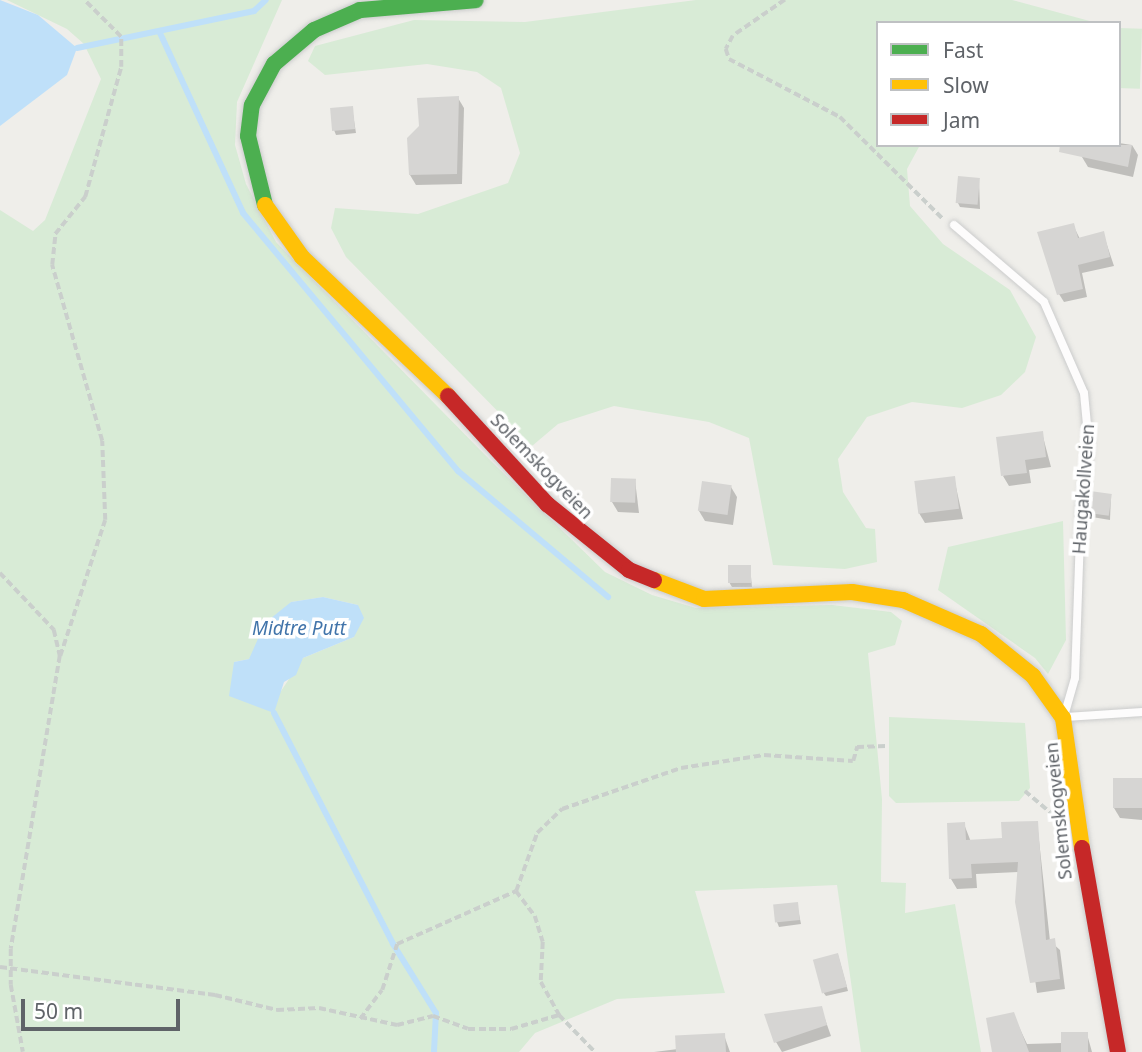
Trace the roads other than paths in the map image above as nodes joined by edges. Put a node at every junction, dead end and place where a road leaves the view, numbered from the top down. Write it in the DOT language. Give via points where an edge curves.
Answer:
graph roads {
  1 [pos="476,0"];
  2 [pos="954,225"];
  3 [pos="1142,712"];
  4 [pos="1063,718"];
  5 [pos="1118,1052"];
  1 -- 4 [label="street, Solemskogveien" via="360,10 314,30 274,64 257,93 248,136 256,185 282,234 450,398 555,511 629,570 704,599 852,592 925,607 998,645 1033,676"];
  2 -- 4 [label="lane, Haugakollveien" via="1044,302 1084,393 1089,446 1081,507 1075,678"];
  3 -- 4 [label="lane"];
  4 -- 5 [label="street, Solemskogveien"];
}
